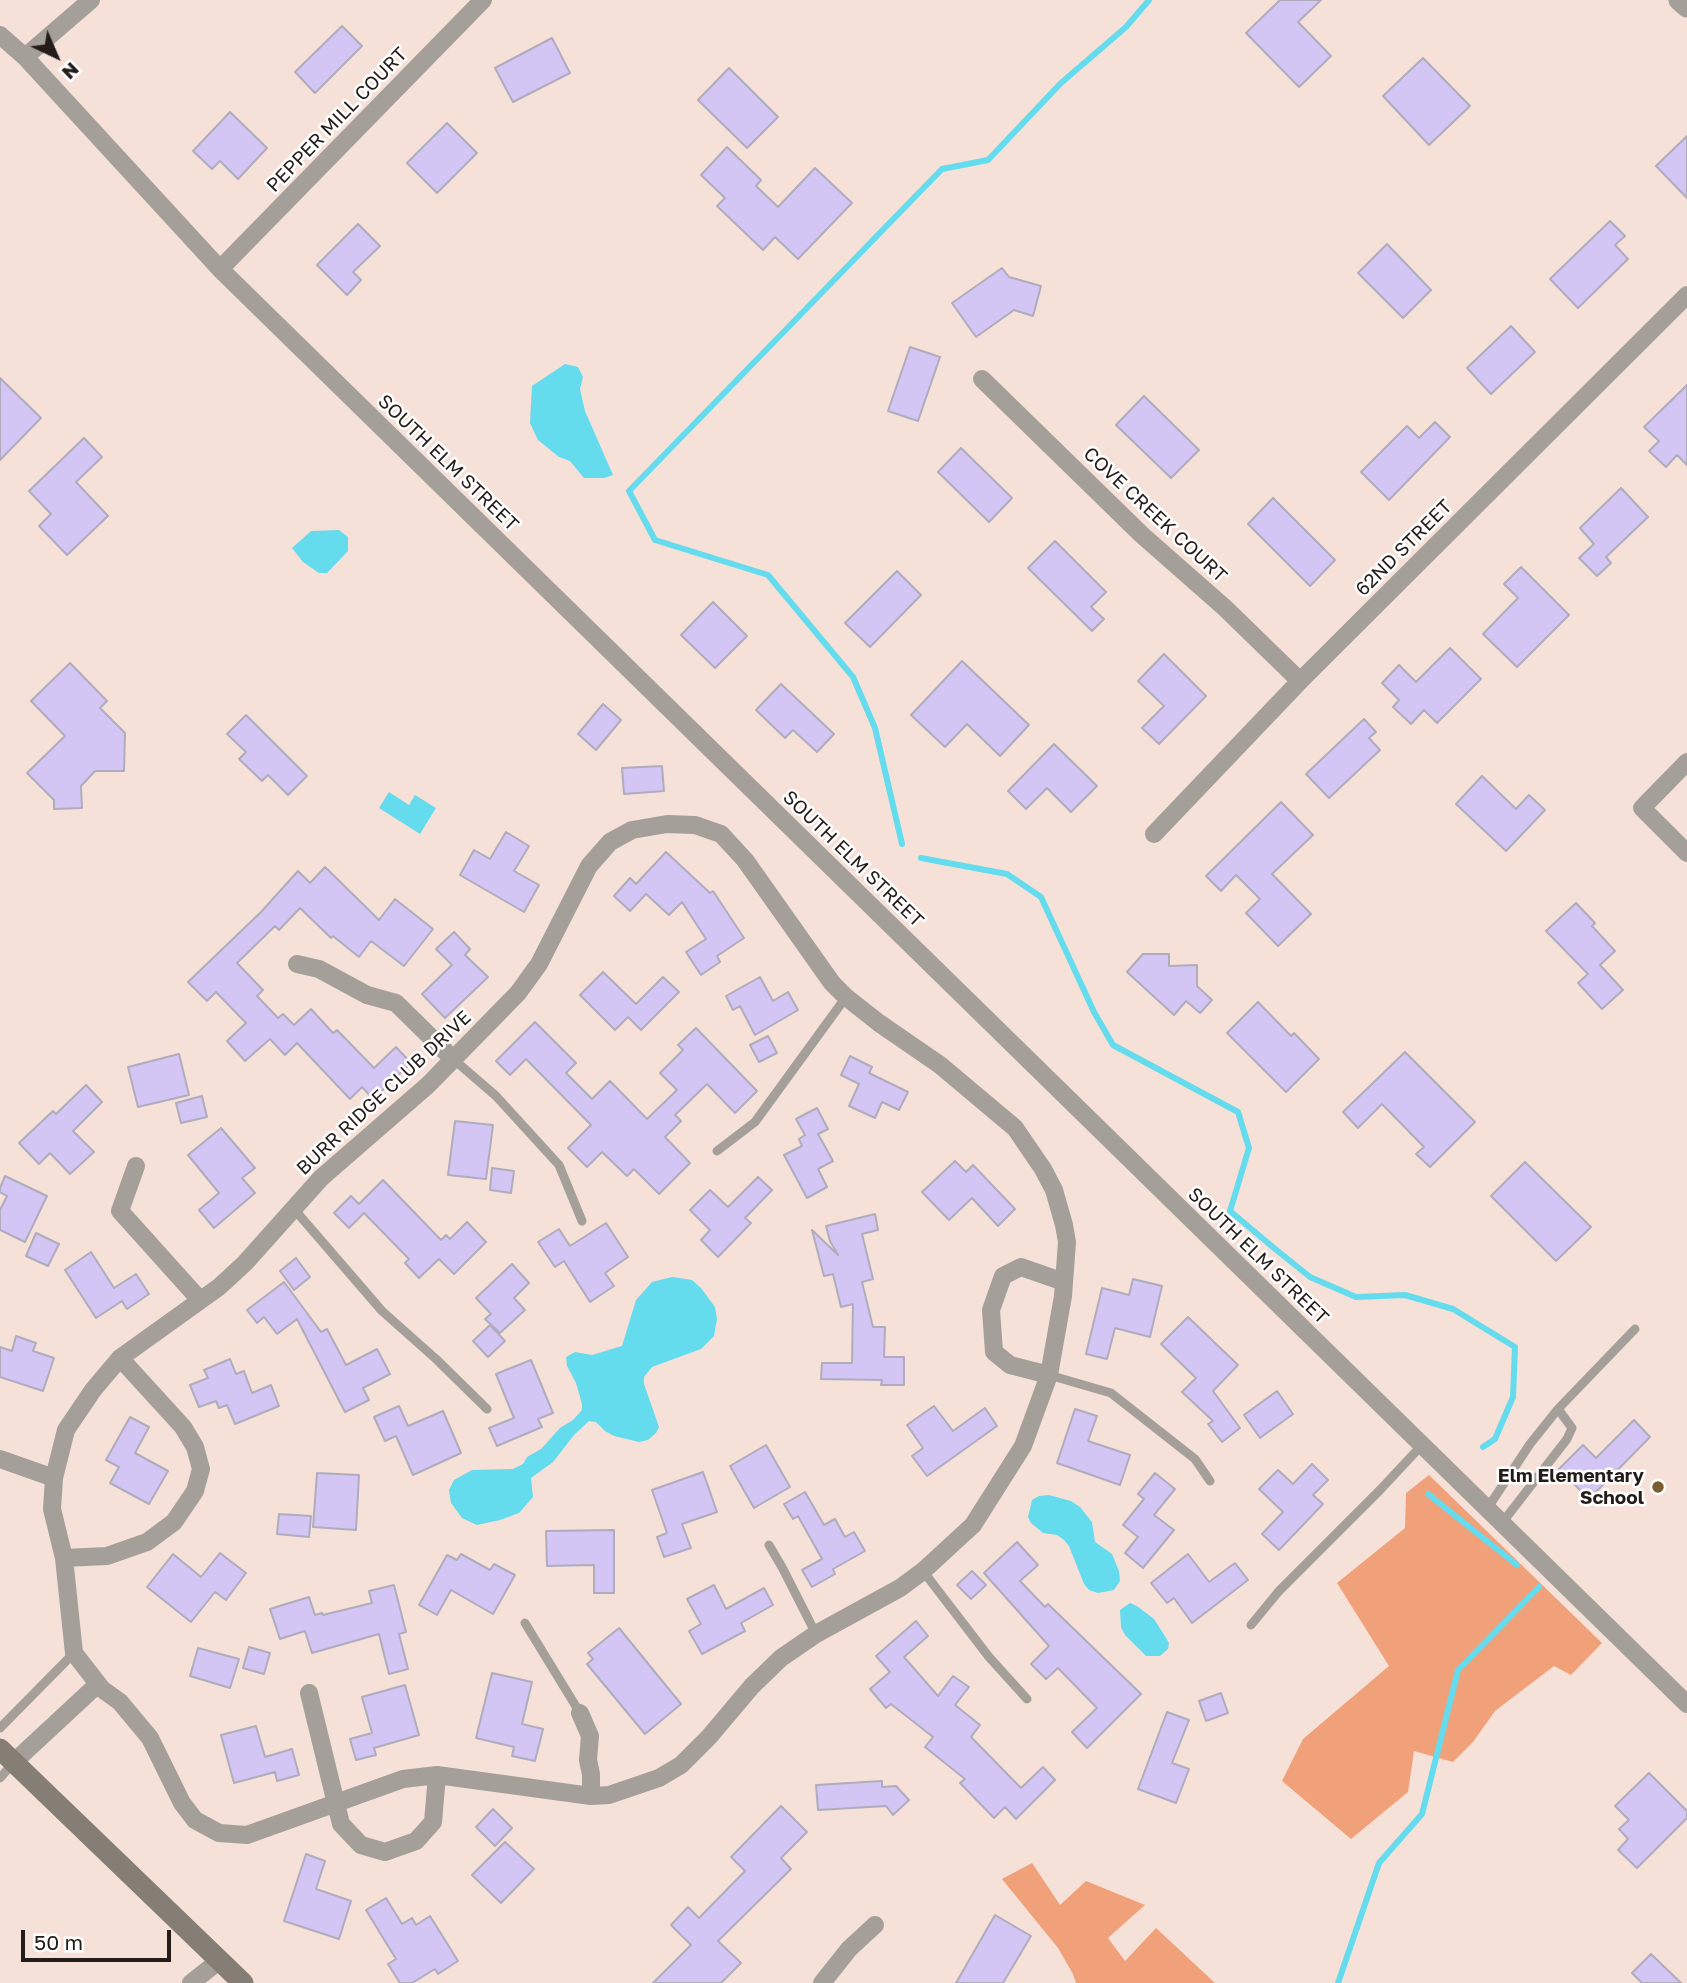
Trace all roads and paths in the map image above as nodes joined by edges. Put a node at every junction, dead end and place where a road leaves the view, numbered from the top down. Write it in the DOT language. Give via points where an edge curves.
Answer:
graph roads {
  1 [pos="91,0"];
  2 [pos="483,0"];
  3 [pos="1679,0"];
  4 [pos="1687,7"];
  5 [pos="0,34"];
  6 [pos="25,57"];
  7 [pos="220,269"];
  8 [pos="1687,295"];
  9 [pos="982,379"];
  10 [pos="1300,681"];
  11 [pos="1687,762"];
  12 [pos="1154,834"];
  13 [pos="1687,853"];
  14 [pos="298,964"];
  15 [pos="846,998"];
  16 [pos="452,1058"];
  17 [pos="718,1151"];
  18 [pos="136,1166"];
  19 [pos="294,1209"];
  20 [pos="582,1221"];
  21 [pos="1064,1282"];
  22 [pos="200,1300"];
  23 [pos="1635,1329"];
  24 [pos="120,1358"];
  25 [pos="1049,1376"];
  26 [pos="487,1409"];
  27 [pos="1558,1409"];
  28 [pos="1422,1445"];
  29 [pos="0,1459"];
  30 [pos="54,1478"];
  31 [pos="1210,1481"];
  32 [pos="1487,1508"];
  33 [pos="1502,1523"];
  34 [pos="769,1545"];
  35 [pos="64,1558"];
  36 [pos="923,1572"];
  37 [pos="525,1623"];
  38 [pos="1251,1625"];
  39 [pos="816,1634"];
  40 [pos="74,1653"];
  41 [pos="97,1684"];
  42 [pos="309,1692"];
  43 [pos="1027,1699"];
  44 [pos="1687,1704"];
  45 [pos="580,1713"];
  46 [pos="0,1728"];
  47 [pos="4,1763"];
  48 [pos="437,1775"];
  49 [pos="591,1796"];
  50 [pos="337,1802"];
  51 [pos="874,1925"];
  52 [pos="220,1960"];
  53 [pos="191,1983"];
  54 [pos="243,1983"];
  55 [pos="822,1983"];
  1 -- 6 [label="street"];
  2 -- 7 [label="street, PEPPER MILL COURT"];
  3 -- 4 [label="street"];
  5 -- 6 [label="street, SOUTH ELM STREET"];
  6 -- 7 [label="street, SOUTH ELM STREET"];
  7 -- 28 [label="street, SOUTH ELM STREET"];
  8 -- 10 [label="street, 62ND STREET"];
  9 -- 10 [label="street, COVE CREEK COURT"];
  10 -- 12 [label="street, 62ND STREET"];
  11 -- 13 [label="street" via="1642,808"];
  14 -- 16 [label="street" via="396,1003"];
  15 -- 16 [label="street, BURR RIDGE CLUB DRIVE" via="721,834 695,825 667,824 632,830 610,842 578,886 539,964 518,993"];
  15 -- 17 [label="lane" via="754,1122"];
  15 -- 21 [label="street, BURR RIDGE CLUB DRIVE" via="940,1065 1015,1128 1054,1190 1067,1242"];
  16 -- 19 [label="street, BURR RIDGE CLUB DRIVE" via="428,1085 321,1178"];
  16 -- 20 [label="lane" via="496,1096 559,1165"];
  18 -- 22 [label="street" via="120,1211"];
  19 -- 22 [label="street, BURR RIDGE CLUB DRIVE" via="245,1263"];
  19 -- 26 [label="lane" via="382,1311"];
  21 -- 25 [label="street, BURR RIDGE CLUB DRIVE"];
  21 -- 25 [label="street" via="1021,1267 1003,1276 991,1310 993,1352 1010,1365"];
  22 -- 24 [label="street, BURR RIDGE CLUB DRIVE"];
  23 -- 27 [label="lane"];
  24 -- 30 [label="street, BURR RIDGE CLUB DRIVE" via="66,1430"];
  24 -- 35 [label="street" via="183,1427 195,1447 201,1469 195,1492 174,1521 147,1542 107,1556"];
  25 -- 31 [label="lane" via="1111,1393 1195,1459"];
  25 -- 36 [label="street, BURR RIDGE CLUB DRIVE" via="1023,1446 1001,1483 973,1525"];
  27 -- 32 [label="lane"];
  27 -- 33 [label="lane" via="1572,1428 1567,1439"];
  28 -- 32 [label="street, SOUTH ELM STREET"];
  28 -- 38 [label="lane"];
  29 -- 30 [label="street"];
  30 -- 35 [label="street, BURR RIDGE CLUB DRIVE" via="52,1509"];
  32 -- 33 [label="street, SOUTH ELM STREET"];
  33 -- 44 [label="street, SOUTH ELM STREET"];
  34 -- 39 [label="lane"];
  35 -- 40 [label="street, BURR RIDGE CLUB DRIVE"];
  36 -- 39 [label="street, BURR RIDGE CLUB DRIVE"];
  36 -- 43 [label="lane"];
  37 -- 45 [label="lane"];
  39 -- 49 [label="street, BURR RIDGE CLUB DRIVE" via="781,1658 681,1765 631,1788"];
  40 -- 41 [label="street, BURR RIDGE CLUB DRIVE"];
  40 -- 46 [label="lane"];
  41 -- 47 [label="street"];
  41 -- 50 [label="street, BURR RIDGE CLUB DRIVE" via="120,1702 150,1738 195,1820 219,1833 247,1835"];
  42 -- 50 [label="street"];
  45 -- 49 [label="street" via="590,1736"];
  47 -- 52 [label="main road"];
  48 -- 49 [label="street, BURR RIDGE CLUB DRIVE"];
  48 -- 50 [label="street, BURR RIDGE CLUB DRIVE" via="403,1779"];
  48 -- 50 [label="street" via="433,1822 416,1840 385,1852 361,1845 341,1824"];
  51 -- 55 [label="street"];
  52 -- 53 [label="street"];
  52 -- 54 [label="main road"];
}
